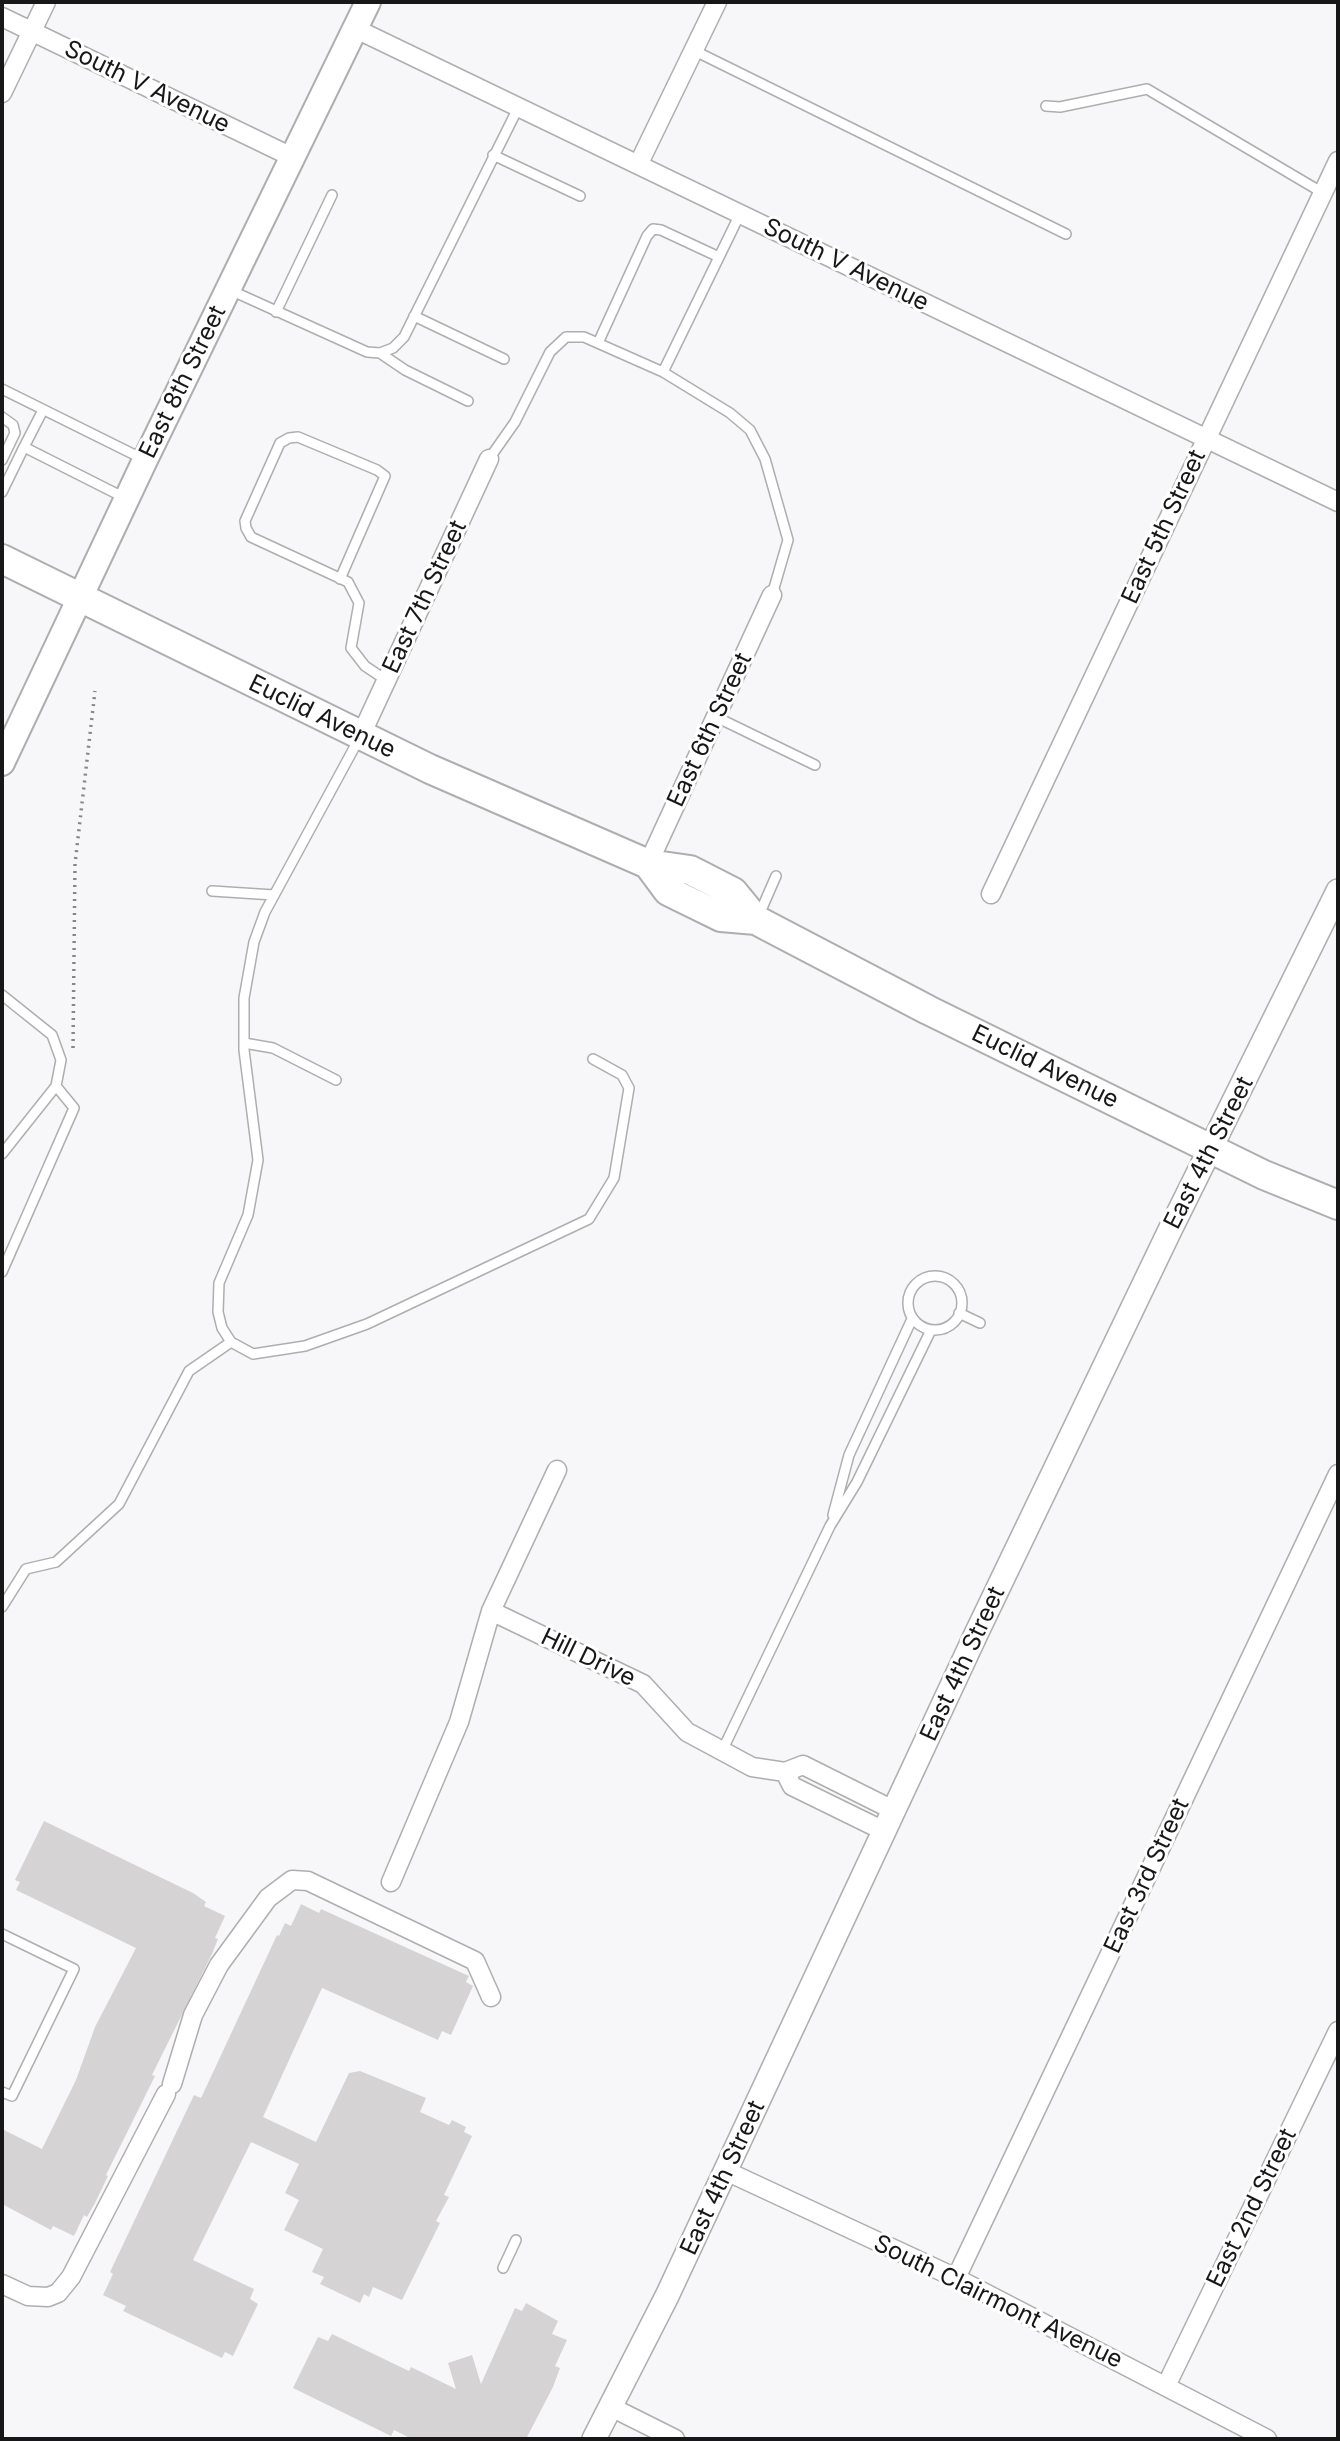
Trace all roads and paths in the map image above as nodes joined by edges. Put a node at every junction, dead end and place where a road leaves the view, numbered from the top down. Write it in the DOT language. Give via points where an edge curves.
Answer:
graph roads {
  1 [pos="46,2"];
  2 [pos="368,2"];
  3 [pos="717,2"];
  4 [pos="2,17"];
  5 [pos="355,28"];
  6 [pos="32,31"];
  7 [pos="693,50"];
  8 [pos="2,93"];
  9 [pos="519,106"];
  10 [pos="1046,106"];
  11 [pos="493,155"];
  12 [pos="292,157"];
  13 [pos="1338,161"];
  14 [pos="639,163"];
  15 [pos="1323,192"];
  16 [pos="332,195"];
  17 [pos="580,195"];
  18 [pos="740,214"];
  19 [pos="1066,234"];
  20 [pos="719,257"];
  21 [pos="228,289"];
  22 [pos="276,312"];
  23 [pos="414,316"];
  24 [pos="598,343"];
  25 [pos="380,353"];
  26 [pos="504,359"];
  27 [pos="663,372"];
  28 [pos="2,390"];
  29 [pos="468,401"];
  30 [pos="43,410"];
  31 [pos="2,417"];
  32 [pos="1207,437"];
  33 [pos="24,447"];
  34 [pos="489,458"];
  35 [pos="2,460"];
  36 [pos="145,460"];
  37 [pos="2,474"];
  38 [pos="4,488"];
  39 [pos="126,499"];
  40 [pos="1338,502"];
  41 [pos="2,559"];
  42 [pos="340,579"];
  43 [pos="79,595"];
  44 [pos="772,595"];
  45 [pos="386,680"];
  46 [pos="95,691"];
  47 [pos="716,717"];
  48 [pos="360,735"];
  49 [pos="4,751"];
  50 [pos="815,765"];
  51 [pos="648,864"];
  52 [pos="776,876"];
  53 [pos="212,891"];
  54 [pos="1338,891"];
  55 [pos="991,894"];
  56 [pos="274,895"];
  57 [pos="757,920"];
  58 [pos="2,995"];
  59 [pos="244,1043"];
  60 [pos="74,1054"];
  61 [pos="593,1059"];
  62 [pos="335,1080"];
  63 [pos="56,1086"];
  64 [pos="1211,1147"];
  65 [pos="2,1154"];
  66 [pos="1338,1205"];
  67 [pos="2,1272"];
  68 [pos="960,1313"];
  69 [pos="912,1319"];
  70 [pos="979,1323"];
  71 [pos="931,1330"];
  72 [pos="231,1342"];
  73 [pos="556,1470"];
  74 [pos="1338,1474"];
  75 [pos="830,1526"];
  76 [pos="2,1607"];
  77 [pos="491,1611"];
  78 [pos="722,1751"];
  79 [pos="890,1821"];
  80 [pos="391,1882"];
  81 [pos="2,1934"];
  82 [pos="491,1997"];
  83 [pos="1338,2031"];
  84 [pos="2,2092"];
  85 [pos="726,2171"];
  86 [pos="516,2240"];
  87 [pos="503,2268"];
  88 [pos="956,2278"];
  89 [pos="2,2284"];
  90 [pos="1166,2386"];
  91 [pos="609,2406"];
  92 [pos="594,2439"];
  93 [pos="675,2439"];
  94 [pos="1267,2439"];
  1 -- 6 [label="street"];
  2 -- 5 [label="main road, East 8th Street"];
  3 -- 7 [label="street"];
  4 -- 6 [label="street, South V Avenue"];
  5 -- 9 [label="street, South V Avenue"];
  5 -- 12 [label="main road, East 8th Street"];
  6 -- 8 [label="street"];
  6 -- 12 [label="street, South V Avenue"];
  7 -- 14 [label="street"];
  7 -- 19 [label="lane"];
  9 -- 11 [label="lane"];
  9 -- 14 [label="street, South V Avenue"];
  10 -- 15 [label="lane" via="1147,89"];
  11 -- 17 [label="lane"];
  11 -- 23 [label="lane"];
  12 -- 21 [label="main road, East 8th Street"];
  13 -- 15 [label="street, East 5th Street"];
  14 -- 18 [label="street, South V Avenue"];
  15 -- 32 [label="street, East 5th Street"];
  16 -- 22 [label="lane"];
  18 -- 20 [label="lane"];
  18 -- 32 [label="street, South V Avenue"];
  20 -- 24 [label="lane" via="653,229"];
  20 -- 27 [label="lane"];
  21 -- 22 [label="lane"];
  21 -- 36 [label="main road, East 8th Street"];
  22 -- 25 [label="lane" via="352,346"];
  23 -- 25 [label="lane" via="404,337"];
  23 -- 26 [label="lane"];
  24 -- 27 [label="lane"];
  24 -- 34 [label="lane" via="566,337 550,352 516,422"];
  25 -- 29 [label="lane"];
  27 -- 44 [label="lane" via="750,430 765,459 788,540"];
  28 -- 30 [label="lane"];
  30 -- 33 [label="lane"];
  30 -- 36 [label="lane"];
  31 -- 35 [label="lane" via="15,433"];
  32 -- 40 [label="street, South V Avenue"];
  32 -- 55 [label="street, East 5th Street"];
  33 -- 38 [label="lane"];
  33 -- 39 [label="lane"];
  34 -- 45 [label="street, East 7th Street"];
  36 -- 39 [label="main road, East 8th Street"];
  37 -- 38 [label="lane"];
  39 -- 43 [label="main road, East 8th Street"];
  41 -- 43 [label="main road, Euclid Avenue"];
  42 -- 42 [label="lane" via="251,537 246,528 245,520 279,443 289,438 298,437 385,477"];
  42 -- 45 [label="lane" via="348,582 359,603 351,648 365,666"];
  43 -- 48 [label="main road, Euclid Avenue"];
  43 -- 49 [label="main road, East 8th Street"];
  44 -- 47 [label="street, East 6th Street"];
  45 -- 48 [label="street, East 7th Street"];
  46 -- 60 [label="path" via="75,863"];
  47 -- 50 [label="lane"];
  47 -- 51 [label="street, East 6th Street"];
  48 -- 51 [label="main road, Euclid Avenue"];
  48 -- 56 [label="lane"];
  51 -- 57 [label="main road, Euclid Avenue" via="668,891 721,917"];
  52 -- 57 [label="lane"];
  53 -- 56 [label="lane"];
  54 -- 64 [label="street, East 4th Street"];
  56 -- 59 [label="lane" via="254,942 244,998"];
  57 -- 64 [label="main road, Euclid Avenue" via="928,1010"];
  58 -- 63 [label="lane" via="52,1035 61,1060"];
  59 -- 62 [label="lane" via="273,1048"];
  59 -- 72 [label="lane" via="258,1160 248,1215 219,1283 218,1312"];
  61 -- 72 [label="lane" via="622,1075 629,1088 614,1178 589,1219 367,1324 305,1346 253,1354"];
  63 -- 65 [label="lane"];
  63 -- 67 [label="lane" via="74,1108"];
  64 -- 66 [label="main road, Euclid Avenue"];
  64 -- 79 [label="street, East 4th Street"];
  68 -- 69 [label="lane" via="961,1299 953,1283 936,1276 919,1281 909,1296"];
  68 -- 70 [label="lane"];
  68 -- 71 [label="lane" via="950,1325"];
  69 -- 71 [label="lane"];
  69 -- 75 [label="lane" via="849,1455"];
  71 -- 75 [label="lane" via="857,1482"];
  72 -- 76 [label="lane" via="189,1371 118,1504 56,1562 26,1569"];
  73 -- 77 [label="street"];
  74 -- 88 [label="street, East 3rd Street"];
  75 -- 78 [label="lane"];
  77 -- 78 [label="street, Hill Drive" via="643,1684 687,1732"];
  77 -- 80 [label="street" via="459,1721"];
  78 -- 79 [label="street, Hill Drive" via="752,1767 785,1772 803,1765"];
  79 -- 85 [label="street, East 4th Street"];
  81 -- 84 [label="lane" via="74,1969 12,2096"];
  82 -- 89 [label="street" via="475,1961 308,1881 292,1880 268,1898 219,1965 193,2015 169,2089 71,2277 58,2293 48,2297 28,2296"];
  83 -- 90 [label="street, East 2nd Street"];
  85 -- 88 [label="street, South Clairmont Avenue"];
  85 -- 91 [label="street, East 4th Street"];
  86 -- 87 [label="lane"];
  88 -- 90 [label="street, South Clairmont Avenue"];
  90 -- 94 [label="street, South Clairmont Avenue"];
  91 -- 92 [label="street, East 4th Street"];
  91 -- 93 [label="street"];
}
